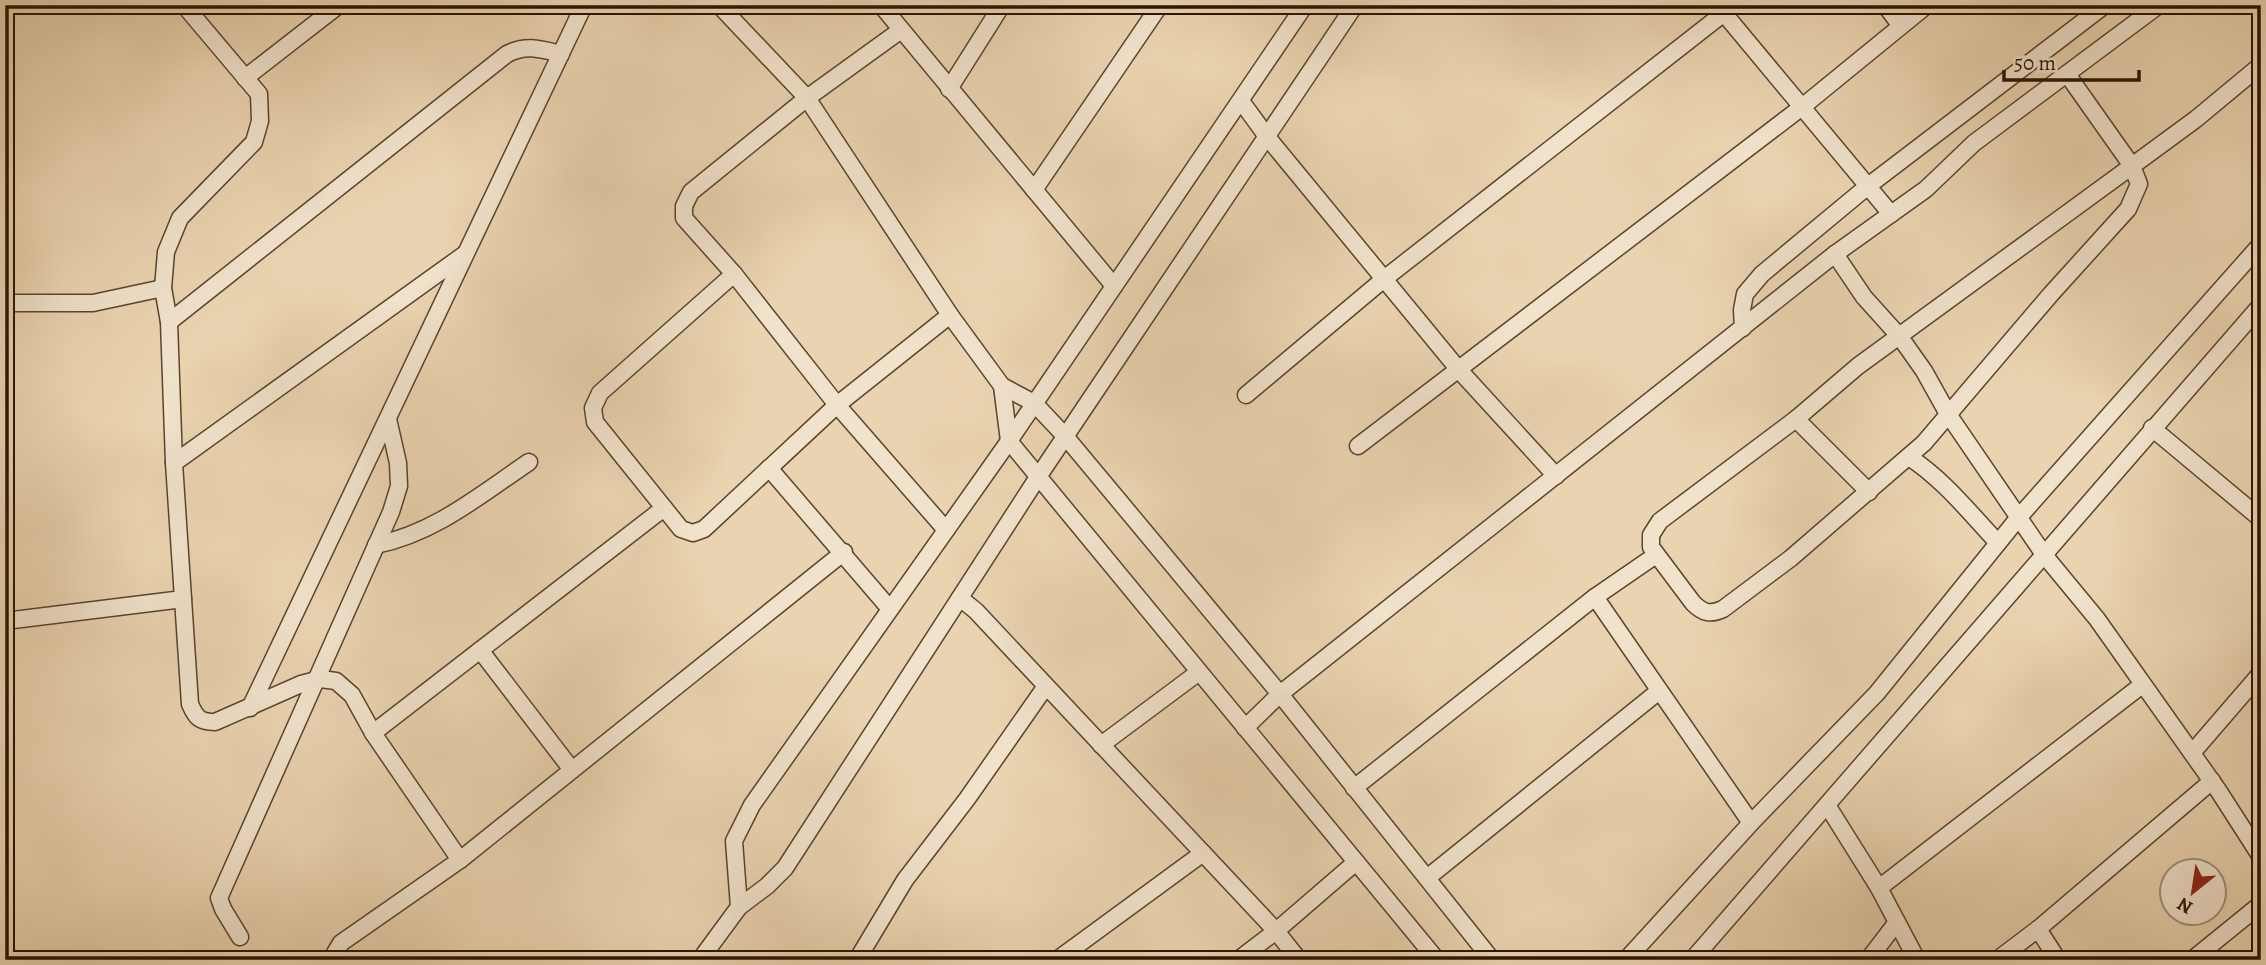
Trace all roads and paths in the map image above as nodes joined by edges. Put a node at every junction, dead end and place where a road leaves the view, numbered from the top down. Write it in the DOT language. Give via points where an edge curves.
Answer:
graph roads {
  1 [pos="184,5"];
  2 [pos="339,5"];
  3 [pos="584,5"];
  4 [pos="719,5"];
  5 [pos="881,5"];
  6 [pos="1002,5"];
  7 [pos="1160,5"];
  8 [pos="1305,5"];
  9 [pos="1355,5"];
  10 [pos="1885,5"];
  11 [pos="1927,5"];
  12 [pos="2105,5"];
  13 [pos="2159,5"];
  14 [pos="1720,9"];
  15 [pos="1901,26"];
  16 [pos="901,30"];
  17 [pos="561,54"];
  18 [pos="2261,65"];
  19 [pos="2067,74"];
  20 [pos="246,78"];
  21 [pos="949,89"];
  22 [pos="807,97"];
  23 [pos="1241,101"];
  24 [pos="1802,107"];
  25 [pos="1268,138"];
  26 [pos="2132,166"];
  27 [pos="1868,186"];
  28 [pos="1034,190"];
  29 [pos="1891,214"];
  30 [pos="2261,244"];
  31 [pos="467,253"];
  32 [pos="1835,254"];
  33 [pos="734,274"];
  34 [pos="1384,279"];
  35 [pos="1114,286"];
  36 [pos="163,288"];
  37 [pos="5,303"];
  38 [pos="2261,305"];
  39 [pos="950,315"];
  40 [pos="170,321"];
  41 [pos="1743,328"];
  42 [pos="1900,337"];
  43 [pos="1459,370"];
  44 [pos="1002,386"];
  45 [pos="1246,395"];
  46 [pos="1034,403"];
  47 [pos="837,405"];
  48 [pos="1948,414"];
  49 [pos="388,419"];
  50 [pos="1796,419"];
  51 [pos="2152,428"];
  52 [pos="1065,436"];
  53 [pos="1009,441"];
  54 [pos="1358,446"];
  55 [pos="1909,457"];
  56 [pos="529,462"];
  57 [pos="174,463"];
  58 [pos="769,468"];
  59 [pos="1556,476"];
  60 [pos="1038,477"];
  61 [pos="1869,492"];
  62 [pos="664,508"];
  63 [pos="2257,509"];
  64 [pos="2019,517"];
  65 [pos="946,530"];
  66 [pos="1998,543"];
  67 [pos="376,545"];
  68 [pos="844,552"];
  69 [pos="1656,555"];
  70 [pos="2045,556"];
  71 [pos="1595,597"];
  72 [pos="960,598"];
  73 [pos="183,599"];
  74 [pos="890,608"];
  75 [pos="5,621"];
  76 [pos="480,650"];
  77 [pos="1199,672"];
  78 [pos="2261,673"];
  79 [pos="315,680"];
  80 [pos="2142,685"];
  81 [pos="1046,686"];
  82 [pos="1659,691"];
  83 [pos="1280,694"];
  84 [pos="250,708"];
  85 [pos="1245,728"];
  86 [pos="373,733"];
  87 [pos="1101,745"];
  88 [pos="2192,753"];
  89 [pos="572,770"];
  90 [pos="2212,781"];
  91 [pos="1354,788"];
  92 [pos="1827,804"];
  93 [pos="1751,823"];
  94 [pos="1203,853"];
  95 [pos="2260,854"];
  96 [pos="460,860"];
  97 [pos="1356,862"];
  98 [pos="1427,878"];
  99 [pos="1879,888"];
  100 [pos="2261,904"];
  101 [pos="739,906"];
  102 [pos="1897,922"];
  103 [pos="2038,929"];
  104 [pos="1276,931"];
  105 [pos="240,937"];
  106 [pos="335,960"];
  107 [pos="700,960"];
  108 [pos="857,960"];
  109 [pos="1058,960"];
  110 [pos="1238,960"];
  111 [pos="1299,960"];
  112 [pos="1437,960"];
  113 [pos="1492,960"];
  114 [pos="1626,960"];
  115 [pos="1692,960"];
  116 [pos="1867,960"];
  117 [pos="1917,960"];
  118 [pos="1997,960"];
  119 [pos="2058,960"];
  120 [pos="2192,960"];
  1 -- 20 [label="street"];
  2 -- 20 [label="street"];
  3 -- 17 [label="street"];
  4 -- 22 [label="street"];
  5 -- 16 [label="street"];
  6 -- 21 [label="street"];
  7 -- 28 [label="street"];
  8 -- 23 [label="street"];
  9 -- 25 [label="street"];
  10 -- 15 [label="street"];
  11 -- 15 [label="street"];
  12 -- 27 [label="street"];
  13 -- 19 [label="street"];
  14 -- 24 [label="street"];
  14 -- 34 [label="street"];
  15 -- 24 [label="street"];
  16 -- 21 [label="street"];
  16 -- 22 [label="street"];
  17 -- 31 [label="street"];
  17 -- 40 [label="street" via="520,47 507,54"];
  18 -- 26 [label="street"];
  19 -- 26 [label="street"];
  19 -- 29 [label="street" via="1974,143 1926,189"];
  20 -- 36 [label="street" via="259,94 257,135 180,218 166,252"];
  21 -- 28 [label="street"];
  22 -- 33 [label="street" via="691,191 684,206 684,218"];
  22 -- 39 [label="street"];
  23 -- 25 [label="street"];
  23 -- 35 [label="street"];
  24 -- 27 [label="street"];
  24 -- 43 [label="street"];
  25 -- 34 [label="street"];
  25 -- 52 [label="street"];
  26 -- 42 [label="street"];
  26 -- 48 [label="street" via="2139,184 2128,209"];
  27 -- 29 [label="street"];
  27 -- 41 [label="street" via="1752,285 1745,294"];
  28 -- 35 [label="street"];
  29 -- 32 [label="street"];
  30 -- 64 [label="street"];
  31 -- 49 [label="street"];
  31 -- 57 [label="street"];
  32 -- 41 [label="street"];
  32 -- 42 [label="street" via="1864,298"];
  33 -- 47 [label="street"];
  33 -- 62 [label="street" via="600,393 593,408 595,422"];
  34 -- 43 [label="street"];
  34 -- 45 [label="street"];
  35 -- 46 [label="street"];
  36 -- 37 [label="street" via="93,303"];
  36 -- 40 [label="street"];
  38 -- 51 [label="street"];
  39 -- 44 [label="street"];
  39 -- 47 [label="street"];
  40 -- 57 [label="street"];
  41 -- 59 [label="street"];
  42 -- 48 [label="street"];
  42 -- 50 [label="street"];
  43 -- 54 [label="street"];
  43 -- 59 [label="street"];
  44 -- 46 [label="street"];
  44 -- 53 [label="street"];
  46 -- 52 [label="street"];
  46 -- 53 [label="street"];
  47 -- 58 [label="street"];
  47 -- 65 [label="street"];
  48 -- 55 [label="street"];
  48 -- 64 [label="street"];
  49 -- 67 [label="street" via="399,486"];
  49 -- 84 [label="street"];
  50 -- 61 [label="street"];
  50 -- 69 [label="street" via="1660,522 1650,543"];
  51 -- 63 [label="street"];
  51 -- 70 [label="street"];
  52 -- 60 [label="street"];
  52 -- 83 [label="street"];
  53 -- 60 [label="street"];
  53 -- 65 [label="street"];
  55 -- 61 [label="street"];
  55 -- 66 [label="street" via="1946,485"];
  56 -- 67 [label="street" via="436,524"];
  57 -- 73 [label="street"];
  58 -- 62 [label="street" via="704,530 681,529"];
  58 -- 68 [label="street"];
  59 -- 83 [label="street"];
  60 -- 72 [label="street"];
  60 -- 77 [label="street"];
  61 -- 69 [label="street" via="1791,558 1712,613 1693,603"];
  62 -- 76 [label="street"];
  64 -- 66 [label="street"];
  64 -- 70 [label="street"];
  65 -- 74 [label="street"];
  66 -- 93 [label="street" via="1877,693"];
  67 -- 79 [label="street"];
  68 -- 74 [label="street"];
  68 -- 89 [label="street"];
  69 -- 71 [label="street"];
  70 -- 80 [label="street"];
  70 -- 92 [label="street"];
  71 -- 82 [label="street"];
  71 -- 91 [label="street"];
  72 -- 81 [label="street"];
  72 -- 101 [label="street" via="785,868"];
  73 -- 75 [label="street"];
  73 -- 84 [label="street" via="190,704 195,717 215,722"];
  74 -- 101 [label="street" via="752,805 734,841"];
  76 -- 86 [label="street"];
  76 -- 89 [label="street"];
  77 -- 85 [label="street"];
  77 -- 87 [label="street"];
  78 -- 88 [label="street"];
  79 -- 84 [label="street"];
  79 -- 86 [label="street" via="336,681 352,695"];
  79 -- 105 [label="street" via="219,898"];
  80 -- 88 [label="street"];
  80 -- 99 [label="street"];
  81 -- 87 [label="street"];
  81 -- 108 [label="street" via="905,880"];
  82 -- 93 [label="street"];
  82 -- 98 [label="street"];
  83 -- 85 [label="street"];
  83 -- 91 [label="street"];
  85 -- 97 [label="street"];
  86 -- 96 [label="street"];
  87 -- 94 [label="street"];
  88 -- 90 [label="street"];
  89 -- 96 [label="street"];
  90 -- 95 [label="street"];
  90 -- 103 [label="street"];
  91 -- 98 [label="street"];
  92 -- 99 [label="street"];
  92 -- 115 [label="street"];
  93 -- 114 [label="street"];
  94 -- 104 [label="street"];
  94 -- 109 [label="street"];
  96 -- 106 [label="street" via="341,943"];
  97 -- 104 [label="street"];
  97 -- 112 [label="street"];
  98 -- 113 [label="street"];
  99 -- 102 [label="street"];
  100 -- 120 [label="street"];
  101 -- 107 [label="street"];
  102 -- 116 [label="street"];
  102 -- 117 [label="street"];
  103 -- 118 [label="street"];
  103 -- 119 [label="street"];
  104 -- 110 [label="street"];
  104 -- 111 [label="street"];
}
